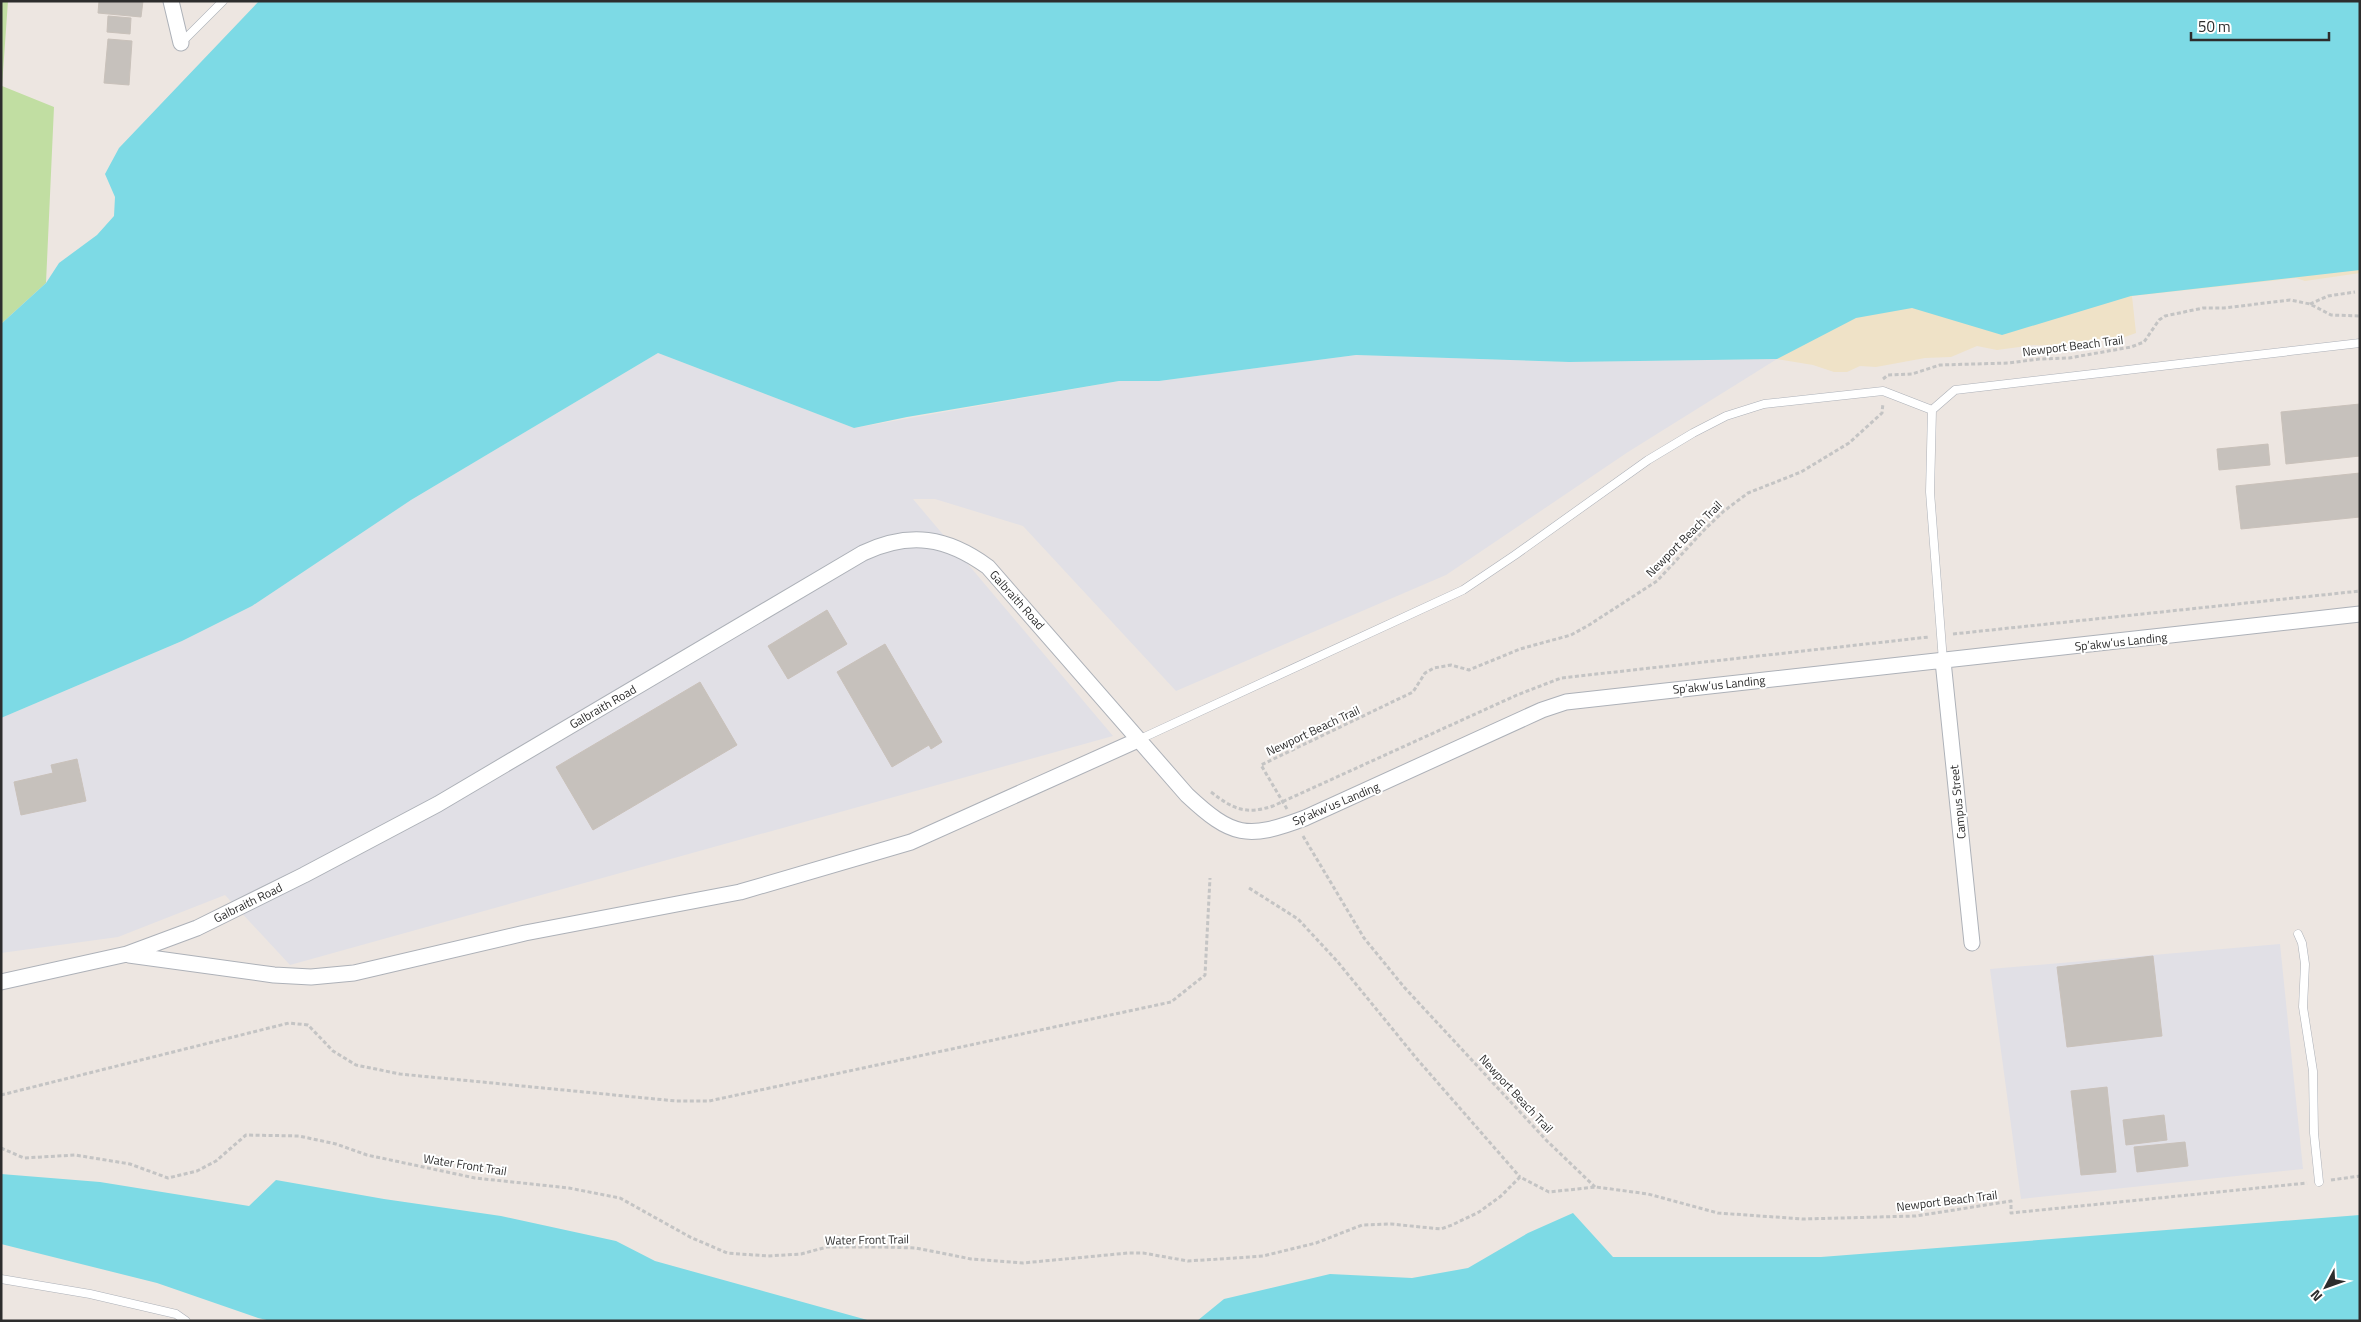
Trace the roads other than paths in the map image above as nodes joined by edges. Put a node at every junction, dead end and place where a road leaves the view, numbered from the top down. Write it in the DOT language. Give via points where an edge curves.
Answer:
graph roads {
  1 [pos="171,1"];
  2 [pos="223,1"];
  3 [pos="181,43"];
  4 [pos="2360,343"];
  5 [pos="1932,410"];
  6 [pos="2360,614"];
  7 [pos="1943,661"];
  8 [pos="1138,740"];
  9 [pos="2298,934"];
  10 [pos="1972,944"];
  11 [pos="127,954"];
  12 [pos="1,982"];
  13 [pos="2319,1182"];
  14 [pos="1,1279"];
  15 [pos="186,1321"];
  1 -- 3 [label="street"];
  2 -- 3 [label="lane"];
  4 -- 5 [label="lane" via="1955,390"];
  5 -- 7 [label="lane" via="1930,492"];
  5 -- 8 [label="lane" via="1883,391 1764,404 1726,416 1648,460 1463,590"];
  6 -- 7 [label="street, Sp’akw’us Landing"];
  7 -- 8 [label="street, Sp’akw’us Landing" via="1566,702 1320,812 1260,832 1240,831 1218,822 1187,795"];
  7 -- 10 [label="street, Campus Street"];
  8 -- 11 [label="street" via="911,842 740,892 526,933 354,973 311,977 274,975"];
  8 -- 11 [label="street, Galbraith Road" via="988,567 968,553 937,541 916,539 890,543 863,553 389,831 197,928"];
  9 -- 13 [label="lane" via="2305,964 2303,1006 2313,1071"];
  11 -- 12 [label="street, Galbraith Road"];
  14 -- 15 [label="lane" via="90,1294 176,1314"];
}
